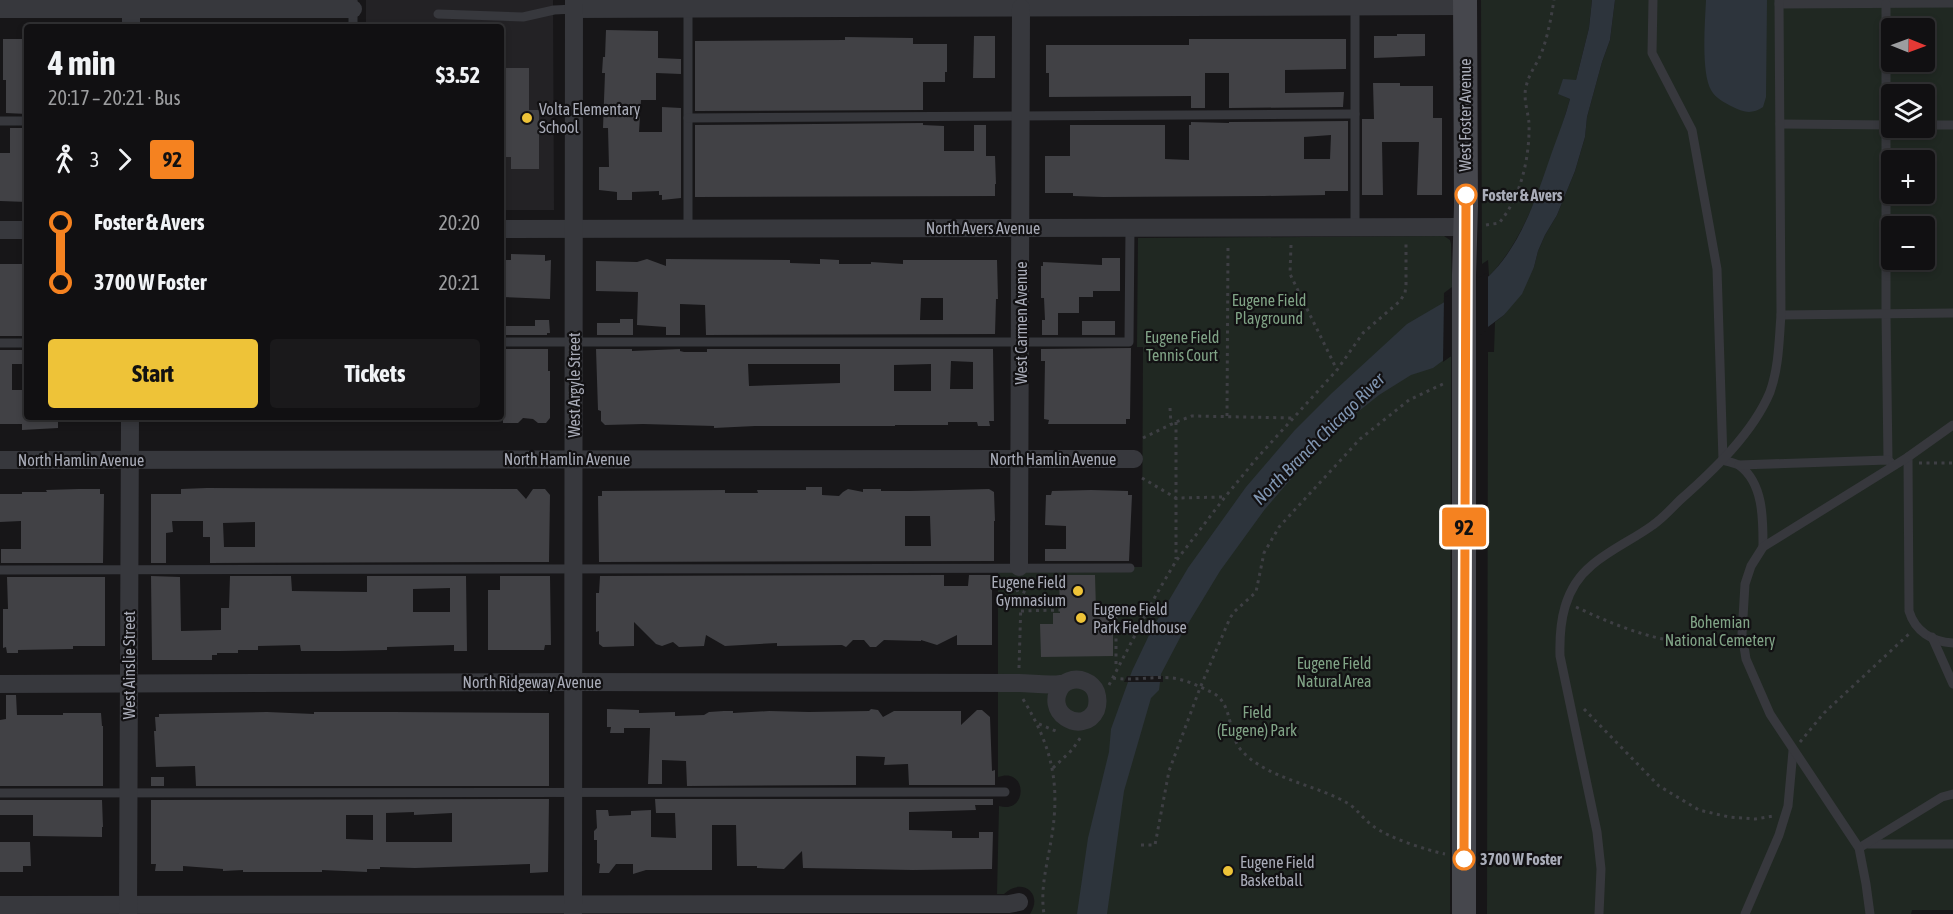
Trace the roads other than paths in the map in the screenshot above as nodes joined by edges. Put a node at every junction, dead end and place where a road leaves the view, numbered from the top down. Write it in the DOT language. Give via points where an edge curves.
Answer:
graph roads {
  1 [pos="1653,0"];
  2 [pos="1779,2"];
  3 [pos="1464,3"];
  4 [pos="1953,3"];
  5 [pos="574,4"];
  6 [pos="688,4"];
  7 [pos="1886,4"];
  8 [pos="1355,7"];
  9 [pos="1021,8"];
  10 [pos="0,9"];
  11 [pos="131,12"];
  12 [pos="353,12"];
  13 [pos="438,14"];
  14 [pos="1888,84"];
  15 [pos="1355,114"];
  16 [pos="1021,117"];
  17 [pos="688,118"];
  18 [pos="0,121"];
  19 [pos="24,121"];
  20 [pos="1780,124"];
  21 [pos="1881,125"];
  22 [pos="1935,125"];
  23 [pos="1953,125"];
  24 [pos="1889,138"];
  25 [pos="1475,226"];
  26 [pos="1355,227"];
  27 [pos="574,228"];
  28 [pos="688,228"];
  29 [pos="1021,228"];
  30 [pos="1130,228"];
  31 [pos="504,229"];
  32 [pos="0,230"];
  33 [pos="24,230"];
  34 [pos="1953,313"];
  35 [pos="1781,315"];
  36 [pos="1886,315"];
  37 [pos="504,342"];
  38 [pos="574,342"];
  39 [pos="1021,342"];
  40 [pos="0,343"];
  41 [pos="24,343"];
  42 [pos="130,420"];
  43 [pos="1953,425"];
  44 [pos="1021,458"];
  45 [pos="130,459"];
  46 [pos="574,459"];
  47 [pos="1134,459"];
  48 [pos="0,460"];
  49 [pos="1723,460"];
  50 [pos="1908,460"];
  51 [pos="1891,463"];
  52 [pos="1739,465"];
  53 [pos="1763,547"];
  54 [pos="1025,567"];
  55 [pos="1130,568"];
  56 [pos="573,569"];
  57 [pos="0,570"];
  58 [pos="129,570"];
  59 [pos="1932,637"];
  60 [pos="1953,643"];
  61 [pos="573,682"];
  62 [pos="129,683"];
  63 [pos="0,684"];
  64 [pos="1063,684"];
  65 [pos="1953,684"];
  66 [pos="1793,751"];
  67 [pos="573,792"];
  68 [pos="1005,792"];
  69 [pos="0,793"];
  70 [pos="128,793"];
  71 [pos="1953,794"];
  72 [pos="1953,844"];
  73 [pos="1863,846"];
  74 [pos="0,905"];
  75 [pos="1013,906"];
  76 [pos="573,909"];
  77 [pos="128,910"];
  78 [pos="1464,914"];
  79 [pos="1599,914"];
  80 [pos="1745,914"];
  81 [pos="1870,914"];
  1 -- 49 [label="lane" via="1652,53 1692,130 1717,268"];
  2 -- 7 [label="lane"];
  2 -- 20 [label="lane"];
  3 -- 8 [label="street"];
  3 -- 25 [label="main road, West Foster Avenue"];
  4 -- 7 [label="lane"];
  5 -- 6 [label="street"];
  5 -- 13 [label="lane" via="523,17"];
  5 -- 27 [label="street, West Argyle Street"];
  6 -- 9 [label="street"];
  6 -- 17 [label="lane"];
  7 -- 14 [label="lane"];
  8 -- 9 [label="street"];
  8 -- 15 [label="lane"];
  9 -- 16 [label="street, West Carmen Avenue"];
  10 -- 11 [label="street"];
  11 -- 12 [label="street"];
  15 -- 16 [label="lane"];
  15 -- 26 [label="lane"];
  16 -- 17 [label="lane"];
  16 -- 29 [label="street, West Carmen Avenue"];
  17 -- 28 [label="lane"];
  18 -- 19 [label="lane"];
  20 -- 21 [label="lane"];
  20 -- 35 [label="lane"];
  22 -- 23 [label="lane"];
  24 -- 36 [label="lane"];
  25 -- 26 [label="street, North Avers Avenue"];
  25 -- 78 [label="main road, West Foster Avenue" via="1464,275"];
  26 -- 30 [label="street, North Avers Avenue"];
  27 -- 28 [label="street, North Avers Avenue"];
  27 -- 31 [label="street, North Avers Avenue"];
  27 -- 38 [label="street, West Argyle Street"];
  28 -- 29 [label="street, North Avers Avenue"];
  29 -- 30 [label="street, North Avers Avenue"];
  29 -- 39 [label="street, West Carmen Avenue"];
  30 -- 39 [label="lane" via="1129,342"];
  32 -- 33 [label="street"];
  34 -- 36 [label="lane"];
  35 -- 36 [label="lane"];
  35 -- 49 [label="lane" via="1778,362 1770,392 1756,418"];
  36 -- 51 [label="lane"];
  37 -- 38 [label="lane"];
  38 -- 39 [label="lane"];
  38 -- 46 [label="street, West Argyle Street"];
  39 -- 44 [label="street, West Carmen Avenue"];
  40 -- 41 [label="lane"];
  42 -- 45 [label="street, West Ainslie Street"];
  43 -- 50 [label="lane"];
  44 -- 46 [label="street, North Hamlin Avenue"];
  44 -- 47 [label="street, North Hamlin Avenue"];
  44 -- 54 [label="street, West Carmen Avenue"];
  45 -- 46 [label="street, North Hamlin Avenue"];
  45 -- 48 [label="street, North Hamlin Avenue"];
  45 -- 58 [label="street, West Ainslie Street"];
  46 -- 56 [label="street, West Argyle Street"];
  49 -- 52 [label="lane"];
  49 -- 79 [label="lane" via="1654,525 1591,565 1569,593 1562,614 1560,656 1597,832 1601,869"];
  50 -- 51 [label="lane"];
  50 -- 59 [label="lane" via="1909,611 1916,627"];
  51 -- 52 [label="lane"];
  51 -- 53 [label="lane"];
  52 -- 53 [label="lane" via="1757,492 1763,515"];
  53 -- 66 [label="lane" via="1744,584 1743,640 1756,686"];
  54 -- 55 [label="lane"];
  54 -- 56 [label="lane"];
  56 -- 58 [label="lane"];
  56 -- 61 [label="street, West Argyle Street"];
  57 -- 58 [label="lane"];
  58 -- 62 [label="street, West Ainslie Street"];
  59 -- 60 [label="lane"];
  59 -- 65 [label="lane"];
  61 -- 62 [label="street, North Ridgeway Avenue"];
  61 -- 64 [label="street, North Ridgeway Avenue"];
  61 -- 67 [label="street, West Argyle Street"];
  62 -- 63 [label="street, North Ridgeway Avenue"];
  62 -- 70 [label="street, West Ainslie Street"];
  66 -- 73 [label="lane"];
  66 -- 80 [label="lane" via="1785,815"];
  67 -- 68 [label="lane"];
  67 -- 70 [label="lane"];
  67 -- 76 [label="street, West Argyle Street"];
  69 -- 70 [label="lane"];
  70 -- 77 [label="street, West Ainslie Street"];
  71 -- 73 [label="lane"];
  72 -- 73 [label="lane"];
  73 -- 81 [label="lane"];
  74 -- 77 [label="street"];
  75 -- 76 [label="street"];
  76 -- 77 [label="street"];
}
